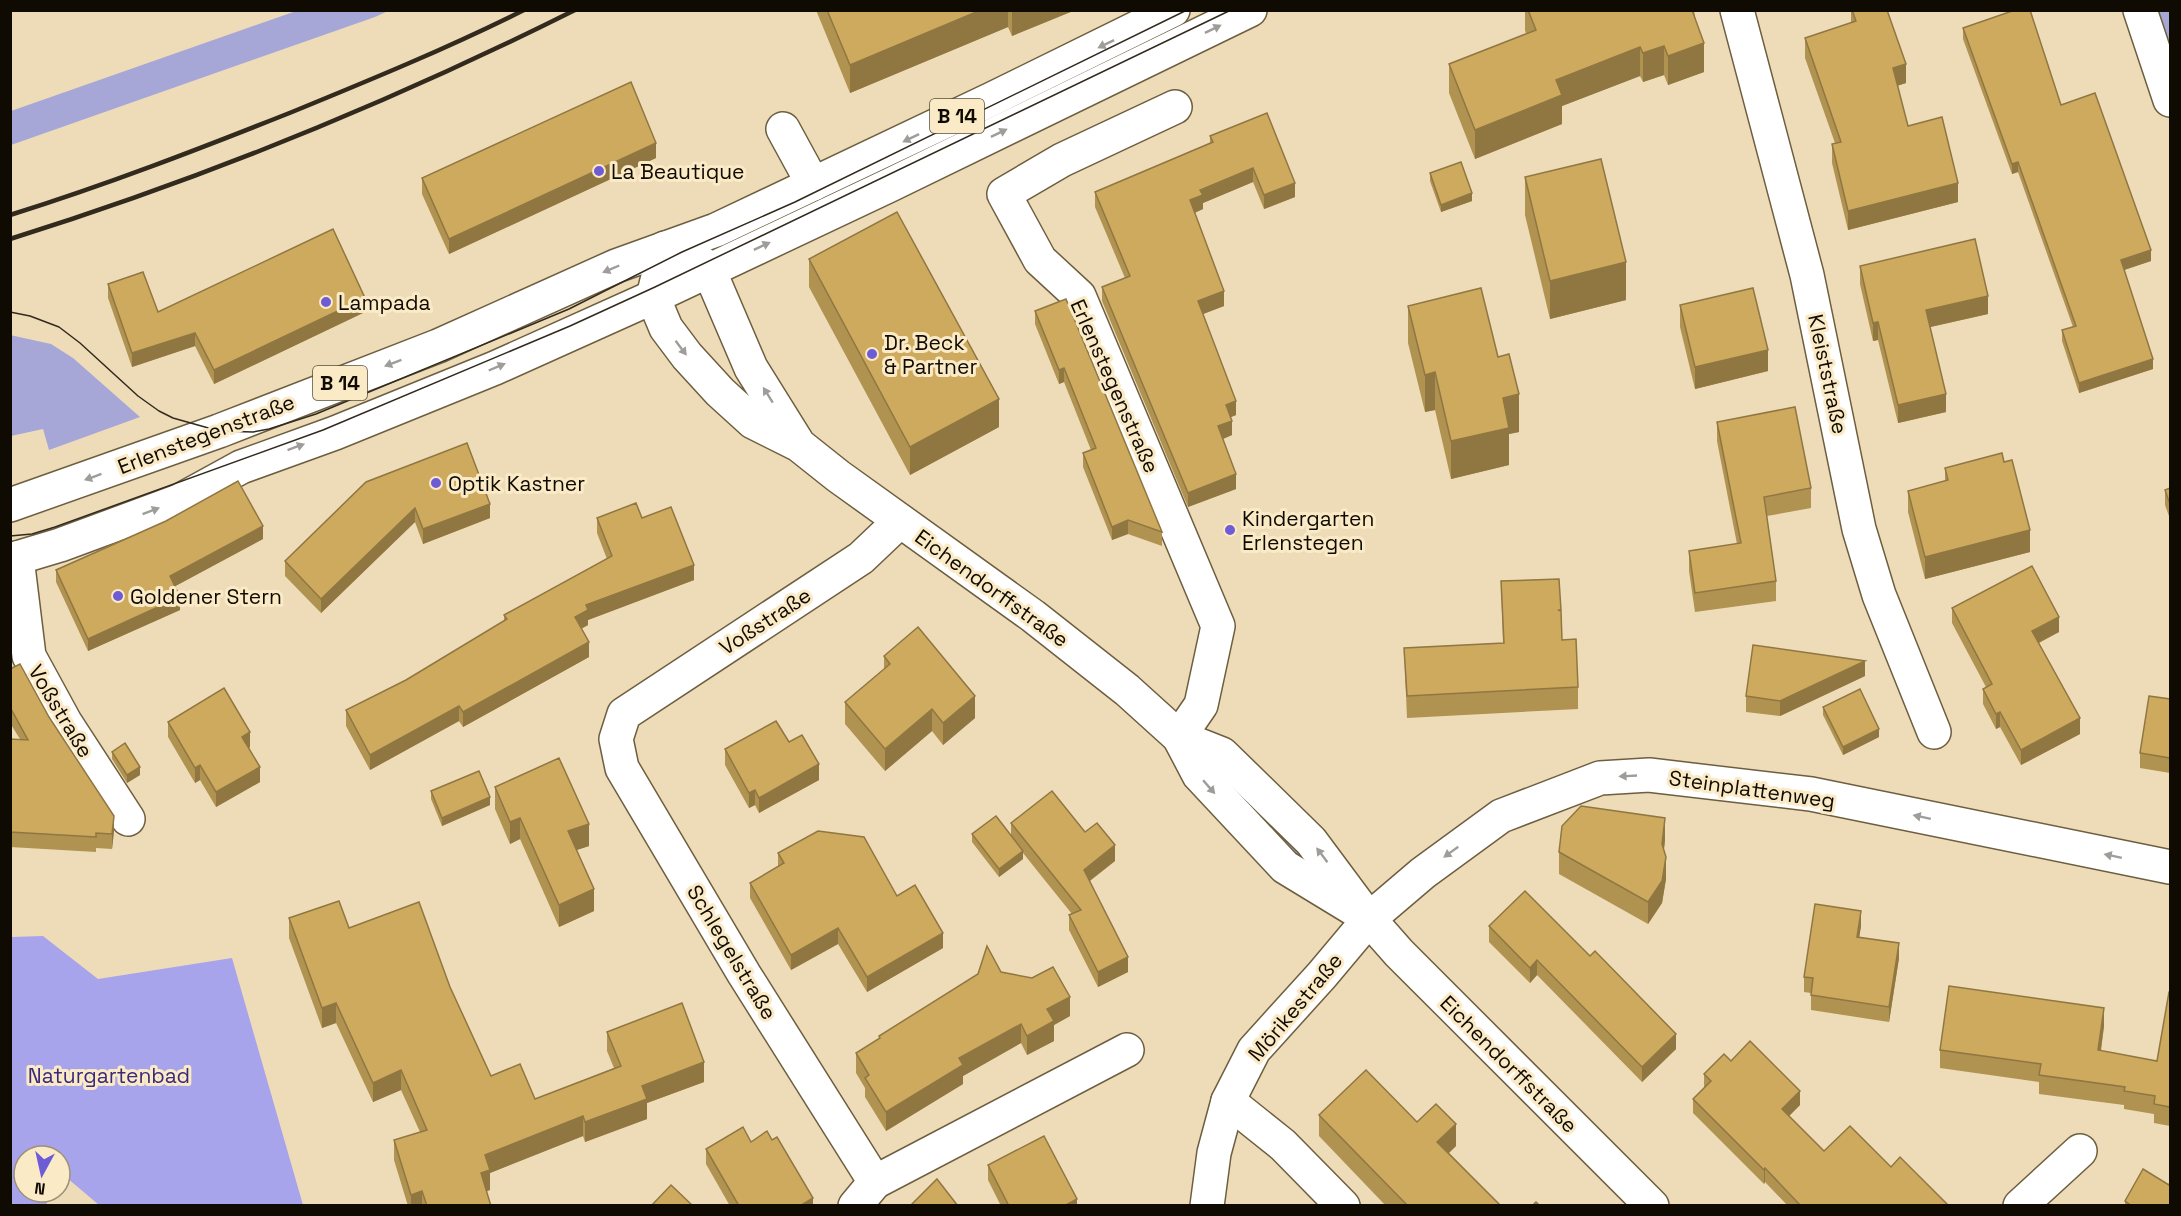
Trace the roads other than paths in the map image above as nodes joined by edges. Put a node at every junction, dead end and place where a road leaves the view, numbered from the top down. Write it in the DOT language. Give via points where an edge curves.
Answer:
graph roads {
  1 [pos="1250,10"];
  2 [pos="1737,10"];
  3 [pos="2140,10"];
  4 [pos="1166,14"];
  5 [pos="1174,47"];
  6 [pos="2170,100"];
  7 [pos="1175,107"];
  8 [pos="783,129"];
  9 [pos="813,184"];
  10 [pos="665,248"];
  11 [pos="709,270"];
  12 [pos="653,297"];
  13 [pos="438,346"];
  14 [pos="453,386"];
  15 [pos="799,445"];
  16 [pos="10,505"];
  17 [pos="900,520"];
  18 [pos="14,559"];
  19 [pos="624,714"];
  20 [pos="1934,732"];
  21 [pos="1179,737"];
  22 [pos="128,819"];
  23 [pos="2170,867"];
  24 [pos="1369,918"];
  25 [pos="1127,1050"];
  26 [pos="1228,1101"];
  27 [pos="2080,1151"];
  28 [pos="865,1194"];
  29 [pos="1207,1206"];
  30 [pos="1342,1206"];
  31 [pos="1652,1206"];
  32 [pos="2020,1206"];
  5 -- 1 [label="street, Erlenstegenstraße / B 14, one-way"];
  2 -- 20 [label="street, Kleiststraße" via="1807,275 1859,529 1879,595"];
  3 -- 6 [label="street"];
  4 -- 5 [label="street"];
  4 -- 9 [label="street, Erlenstegenstraße / B 14, one-way"];
  11 -- 5 [label="street, Erlenstegenstraße / B 14, one-way"];
  7 -- 21 [label="street, Erlenstegenstraße" via="1062,160 1004,194 1040,260 1079,296 1218,626 1201,705"];
  8 -- 9 [label="street"];
  9 -- 10 [label="street, Erlenstegenstraße / B 14" via="716,230"];
  10 -- 11 [label="street" via="682,252"];
  10 -- 12 [label="street"];
  10 -- 13 [label="street, Erlenstegenstraße / B 14, one-way"];
  11 -- 12 [label="street, Erlenstegenstraße / B 14"];
  15 -- 11 [label="street, Eichendorffstraße, one-way" via="747,360"];
  14 -- 12 [label="street, Erlenstegenstraße / B 14, one-way"];
  12 -- 15 [label="street, Eichendorffstraße, one-way" via="666,328 720,392 753,422"];
  13 -- 14 [label="street"];
  13 -- 16 [label="street, Erlenstegenstraße / B 14, one-way" via="209,435"];
  18 -- 14 [label="street, Erlenstegenstraße / B 14, one-way" via="179,501 242,467"];
  15 -- 17 [label="street, Eichendorffstraße"];
  17 -- 19 [label="street, Voßstraße" via="861,558"];
  17 -- 21 [label="street, Eichendorffstraße" via="1055,633"];
  18 -- 22 [label="street, Voßstraße" via="28,656"];
  19 -- 28 [label="street, Schlegelstraße" via="616,739 622,768 744,974"];
  21 -- 24 [label="street, Eichendorffstraße" via="1198,775 1285,867"];
  23 -- 24 [label="street, Steinplattenweg, one-way" via="1811,794 1650,775 1600,778 1501,816"];
  24 -- 26 [label="street, Mörikestraße" via="1254,1050"];
  24 -- 31 [label="street, Eichendorffstraße" via="1443,999"];
  25 -- 28 [label="street, Schlegelstraße"];
  26 -- 29 [label="street, Mörikestraße" via="1214,1153"];
  26 -- 30 [label="street" via="1283,1145"];
  27 -- 32 [label="street"];
}
